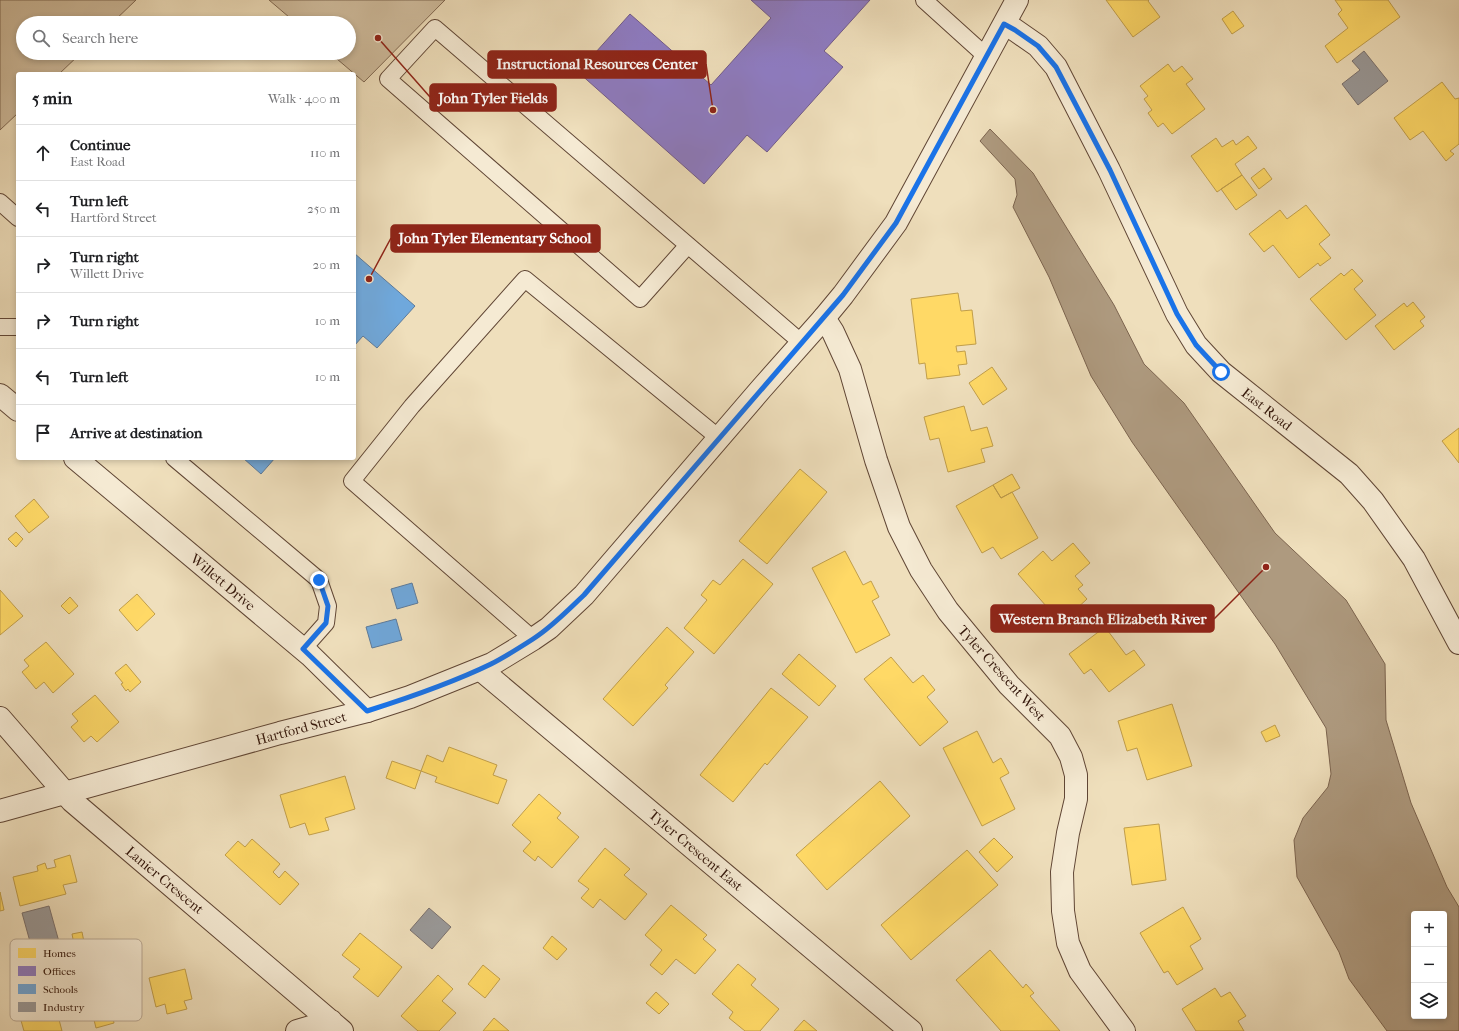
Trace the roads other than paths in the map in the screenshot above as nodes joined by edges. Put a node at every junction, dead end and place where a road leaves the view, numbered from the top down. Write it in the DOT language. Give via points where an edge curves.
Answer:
graph roads {
  1 [pos="924,0"];
  2 [pos="1017,0"];
  3 [pos="1004,24"];
  4 [pos="987,57"];
  5 [pos="0,202"];
  6 [pos="16,216"];
  7 [pos="688,245"];
  8 [pos="824,318"];
  9 [pos="0,327"];
  10 [pos="16,327"];
  11 [pos="802,343"];
  12 [pos="0,395"];
  13 [pos="16,408"];
  14 [pos="719,438"];
  15 [pos="77,460"];
  16 [pos="176,460"];
  17 [pos="533,639"];
  18 [pos="1459,643"];
  19 [pos="303,649"];
  20 [pos="480,669"];
  21 [pos="367,711"];
  22 [pos="0,718"];
  23 [pos="65,793"];
  24 [pos="0,811"];
  25 [pos="337,1026"];
  26 [pos="297,1031"];
  27 [pos="911,1031"];
  28 [pos="1124,1031"];
  1 -- 4 [label="lane"];
  2 -- 3 [label="street, Hartford Street"];
  3 -- 4 [label="street, Hartford Street"];
  3 -- 18 [label="street, East Road" via="1038,46 1056,67 1110,170 1177,314 1196,345 1221,372 1349,474 1373,501 1414,559"];
  4 -- 8 [label="street, Hartford Street" via="896,223"];
  5 -- 6 [label="lane"];
  7 -- 7 [label="lane" via="435,28 388,79 640,299"];
  7 -- 11 [label="lane"];
  8 -- 11 [label="street, Hartford Street"];
  8 -- 28 [label="street, Tyler Crescent West" via="850,369 876,460 899,527 921,570 948,611 1009,685 1060,736 1071,756 1076,775 1076,799 1062,872 1063,911 1068,943 1080,971"];
  9 -- 10 [label="lane"];
  11 -- 14 [label="street, Hartford Street"];
  12 -- 13 [label="street"];
  14 -- 17 [label="street, Hartford Street" via="584,595 549,628"];
  14 -- 17 [label="lane" via="525,280 412,406 352,481"];
  15 -- 19 [label="street, Willett Drive"];
  16 -- 19 [label="lane" via="319,580 328,606 326,623"];
  17 -- 20 [label="street, Hartford Street"];
  19 -- 21 [label="street, Willett Drive"];
  20 -- 21 [label="street, Hartford Street"];
  20 -- 27 [label="street, Tyler Crescent East"];
  21 -- 23 [label="street, Hartford Street"];
  22 -- 23 [label="street, Lanier Crescent"];
  23 -- 24 [label="street, Hartford Street"];
  23 -- 25 [label="street, Lanier Crescent" via="77,806"];
  25 -- 26 [label="street"];
}
